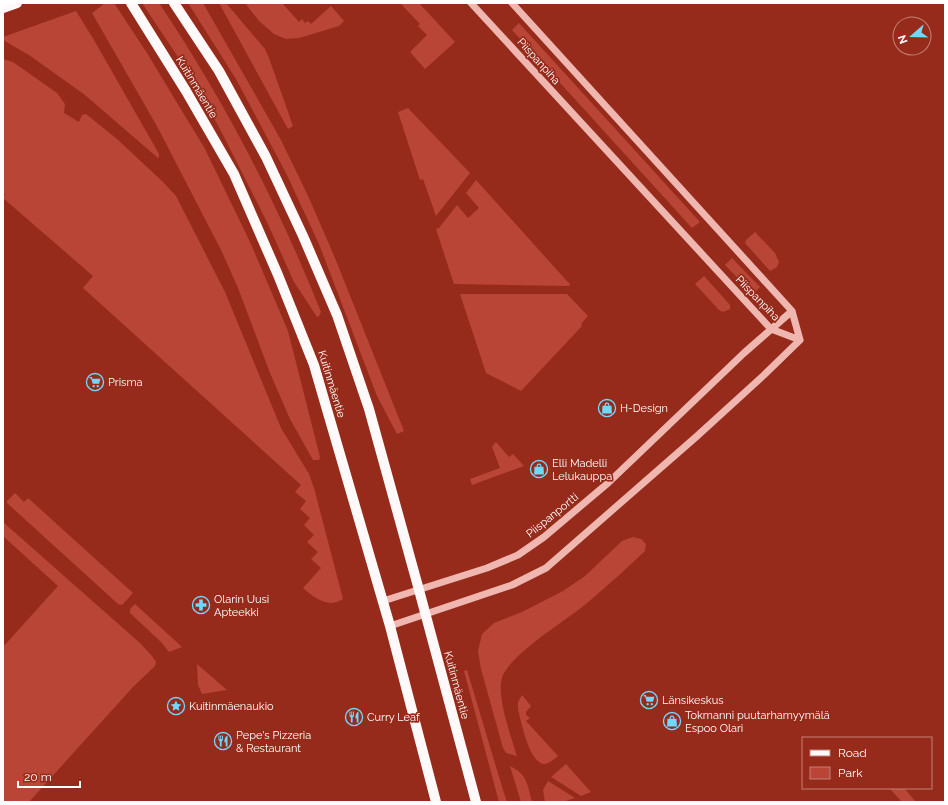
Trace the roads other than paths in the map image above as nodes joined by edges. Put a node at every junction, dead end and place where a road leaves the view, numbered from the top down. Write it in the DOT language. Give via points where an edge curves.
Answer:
graph roads {
  1 [pos="17,3"];
  2 [pos="131,3"];
  3 [pos="174,3"];
  4 [pos="472,3"];
  5 [pos="512,3"];
  6 [pos="3,8"];
  7 [pos="792,311"];
  8 [pos="771,329"];
  9 [pos="800,340"];
  10 [pos="419,590"];
  11 [pos="383,602"];
  12 [pos="426,614"];
  13 [pos="390,626"];
  14 [pos="436,802"];
  15 [pos="476,802"];
  1 -- 6 [label="main road"];
  2 -- 11 [label="main road, Kuitinmäentie" via="234,174 278,275 314,365"];
  3 -- 10 [label="main road, Kuitinmäentie" via="219,71 266,157 334,308 369,409"];
  4 -- 8 [label="street, Piispanpiha"];
  5 -- 7 [label="street, Piispanpiha"];
  7 -- 8 [label="street, Piispanportti"];
  7 -- 9 [label="street, Piispanpiha"];
  8 -- 9 [label="street, Piispanpiha"];
  8 -- 10 [label="street, Piispanportti" via="608,483 544,537 518,555"];
  9 -- 12 [label="street" via="696,437 546,568 512,585"];
  10 -- 11 [label="street, Piispanportti"];
  10 -- 12 [label="main road, Kuitinmäentie"];
  11 -- 13 [label="main road, Kuitinmäentie"];
  12 -- 13 [label="street"];
  12 -- 15 [label="main road, Kuitinmäentie"];
  13 -- 14 [label="main road, Kuitinmäentie"];
}
